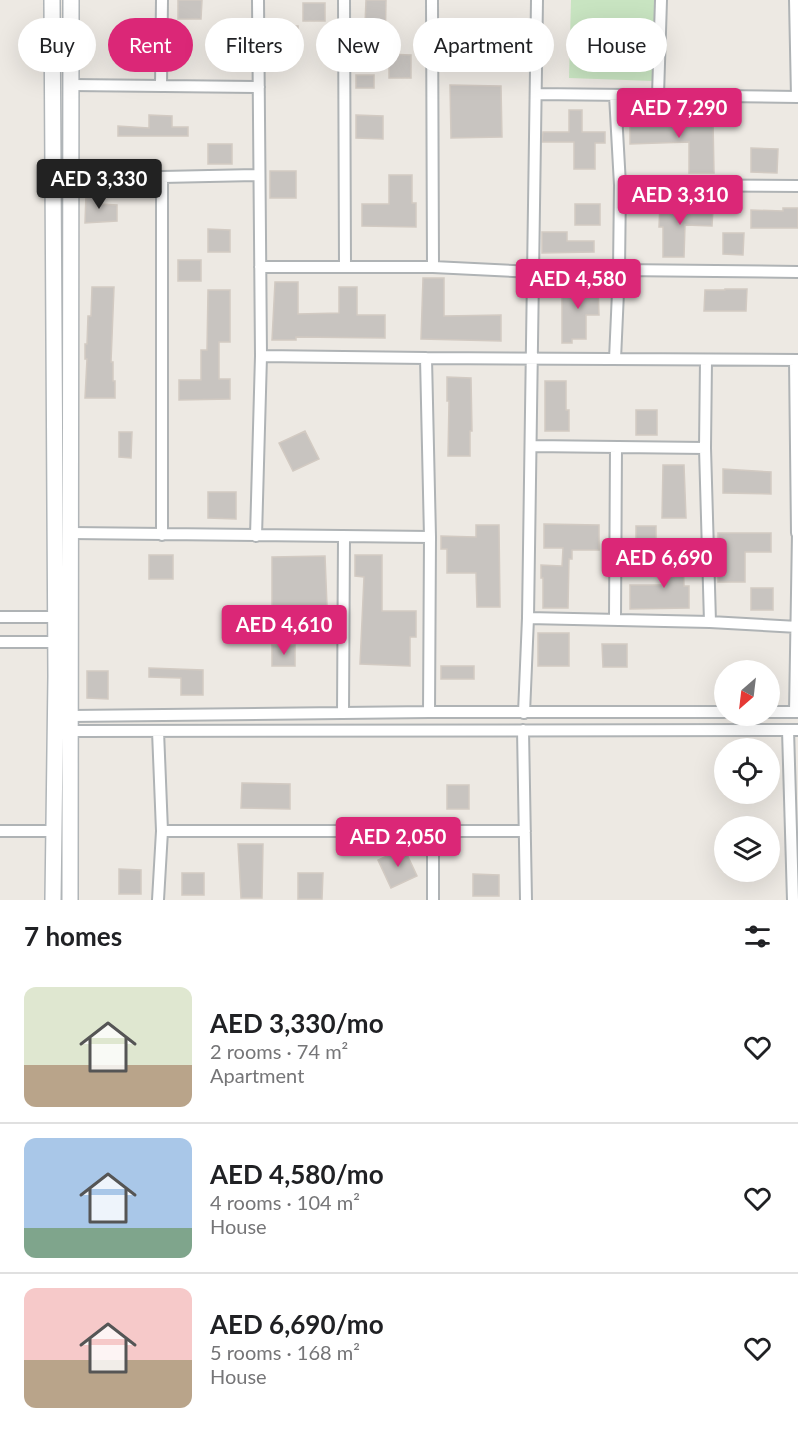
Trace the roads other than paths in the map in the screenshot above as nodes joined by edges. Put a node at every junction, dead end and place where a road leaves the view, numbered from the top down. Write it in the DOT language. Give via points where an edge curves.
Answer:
graph roads {
  1 [pos="52,0"];
  2 [pos="71,0"];
  3 [pos="162,0"];
  4 [pos="258,0"];
  5 [pos="345,0"];
  6 [pos="432,0"];
  7 [pos="537,0"];
  8 [pos="661,0"];
  9 [pos="796,5"];
  10 [pos="71,85"];
  11 [pos="161,86"];
  12 [pos="259,87"];
  13 [pos="536,94"];
  14 [pos="615,95"];
  15 [pos="658,95"];
  16 [pos="797,97"];
  17 [pos="259,175"];
  18 [pos="70,176"];
  19 [pos="162,177"];
  20 [pos="620,185"];
  21 [pos="798,186"];
  22 [pos="260,267"];
  23 [pos="345,267"];
  24 [pos="433,267"];
  25 [pos="619,270"];
  26 [pos="533,272"];
  27 [pos="798,272"];
  28 [pos="261,356"];
  29 [pos="426,358"];
  30 [pos="532,358"];
  31 [pos="615,359"];
  32 [pos="706,360"];
  33 [pos="796,360"];
  34 [pos="531,446"];
  35 [pos="616,447"];
  36 [pos="705,448"];
  37 [pos="798,532"];
  38 [pos="71,534"];
  39 [pos="162,535"];
  40 [pos="256,536"];
  41 [pos="344,537"];
  42 [pos="430,537"];
  43 [pos="0,617"];
  44 [pos="55,617"];
  45 [pos="528,618"];
  46 [pos="615,620"];
  47 [pos="710,622"];
  48 [pos="797,627"];
  49 [pos="0,642"];
  50 [pos="56,642"];
  51 [pos="429,712"];
  52 [pos="714,712"];
  53 [pos="780,712"];
  54 [pos="797,712"];
  55 [pos="343,713"];
  56 [pos="524,713"];
  57 [pos="71,724"];
  58 [pos="523,730"];
  59 [pos="793,730"];
  60 [pos="158,731"];
  61 [pos="0,831"];
  62 [pos="55,831"];
  63 [pos="162,831"];
  64 [pos="433,831"];
  65 [pos="525,831"];
  66 [pos="53,900"];
  67 [pos="70,900"];
  68 [pos="158,900"];
  69 [pos="433,900"];
  70 [pos="526,900"];
  71 [pos="793,900"];
  1 -- 44 [label="street"];
  2 -- 10 [label="street"];
  3 -- 11 [label="street"];
  4 -- 12 [label="street"];
  5 -- 23 [label="street"];
  6 -- 24 [label="street"];
  7 -- 13 [label="street"];
  8 -- 15 [label="street"];
  9 -- 16 [label="street"];
  10 -- 11 [label="street"];
  10 -- 18 [label="street"];
  11 -- 12 [label="street"];
  12 -- 17 [label="street"];
  13 -- 14 [label="street"];
  13 -- 26 [label="street"];
  14 -- 15 [label="street"];
  14 -- 20 [label="street"];
  15 -- 16 [label="street"];
  17 -- 19 [label="street"];
  17 -- 22 [label="street"];
  18 -- 19 [label="street"];
  18 -- 38 [label="street"];
  19 -- 39 [label="street"];
  20 -- 21 [label="street"];
  20 -- 25 [label="street"];
  22 -- 23 [label="street"];
  22 -- 28 [label="street"];
  23 -- 24 [label="street"];
  24 -- 26 [label="street"];
  25 -- 27 [label="street"];
  25 -- 31 [label="street"];
  26 -- 30 [label="street"];
  28 -- 29 [label="street"];
  28 -- 40 [label="street"];
  29 -- 30 [label="street"];
  29 -- 42 [label="street"];
  30 -- 31 [label="street"];
  30 -- 34 [label="street"];
  31 -- 32 [label="street"];
  32 -- 33 [label="street"];
  32 -- 36 [label="street"];
  33 -- 37 [label="street"];
  34 -- 35 [label="street"];
  34 -- 45 [label="street"];
  35 -- 36 [label="street"];
  35 -- 46 [label="street"];
  36 -- 47 [label="street"];
  37 -- 48 [label="street"];
  38 -- 39 [label="street"];
  38 -- 57 [label="street"];
  39 -- 40 [label="street"];
  40 -- 41 [label="street"];
  41 -- 42 [label="street"];
  41 -- 55 [label="street"];
  42 -- 51 [label="street"];
  43 -- 44 [label="street"];
  44 -- 50 [label="street"];
  45 -- 46 [label="street"];
  45 -- 56 [label="street"];
  46 -- 47 [label="street"];
  47 -- 48 [label="street"];
  48 -- 54 [label="street"];
  49 -- 50 [label="street"];
  50 -- 62 [label="street"];
  51 -- 55 [label="street"];
  51 -- 56 [label="street"];
  52 -- 56 [label="street"];
  53 -- 54 [label="street"];
  55 -- 57 [label="street"];
  57 -- 60 [label="street"];
  57 -- 67 [label="street"];
  58 -- 59 [label="street"];
  58 -- 60 [label="street"];
  58 -- 65 [label="street"];
  59 -- 71 [label="street"];
  60 -- 63 [label="street"];
  61 -- 62 [label="street"];
  62 -- 66 [label="street"];
  63 -- 64 [label="street"];
  63 -- 68 [label="street"];
  64 -- 65 [label="street"];
  64 -- 69 [label="street"];
  65 -- 70 [label="street"];
}
